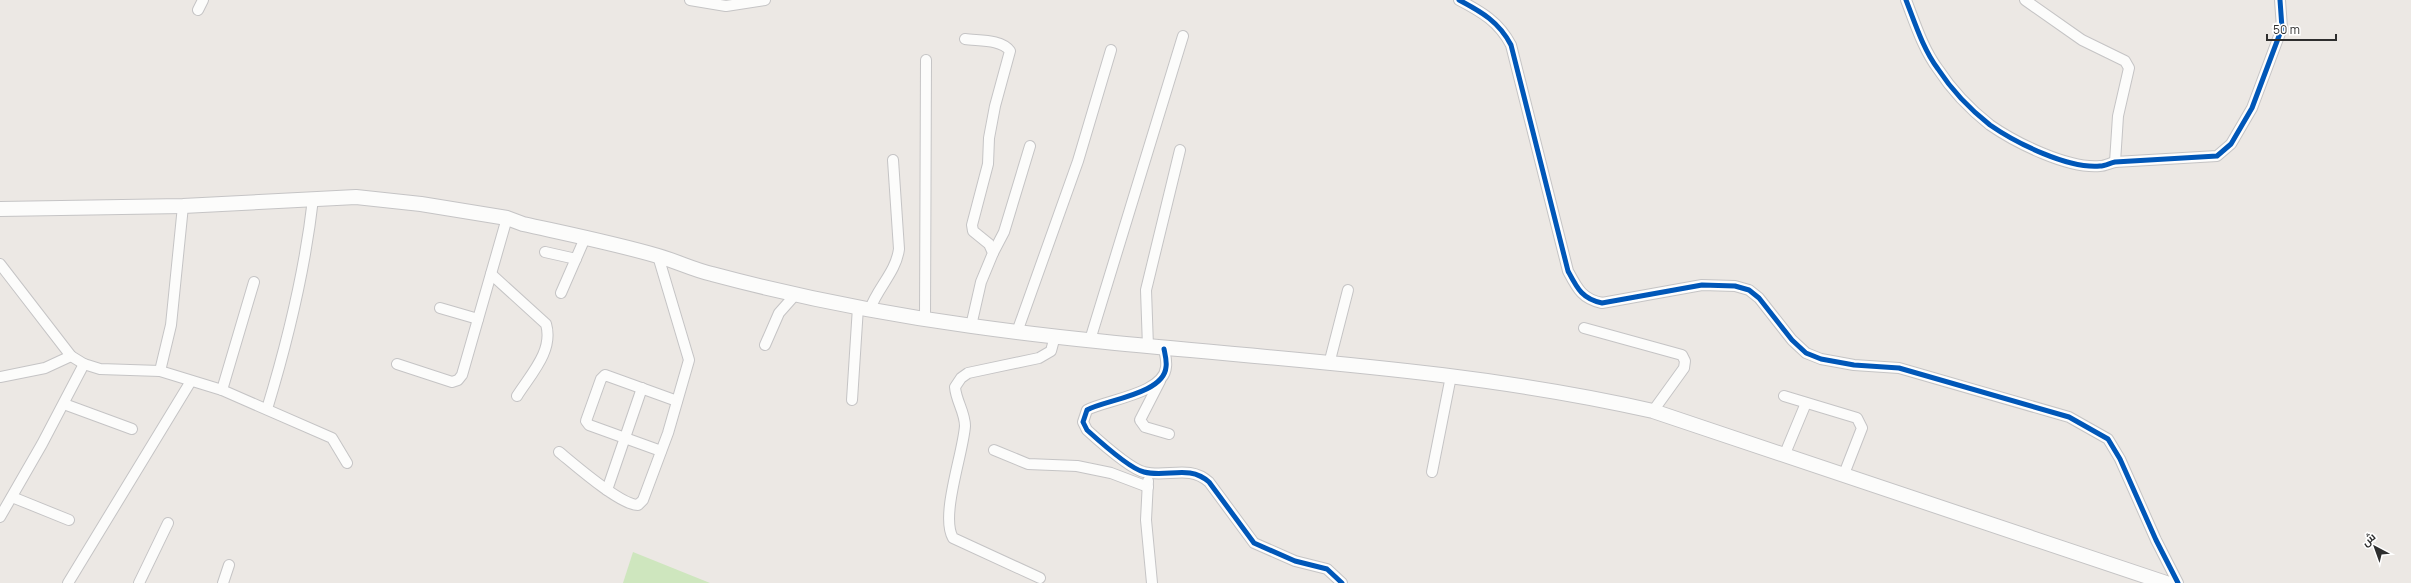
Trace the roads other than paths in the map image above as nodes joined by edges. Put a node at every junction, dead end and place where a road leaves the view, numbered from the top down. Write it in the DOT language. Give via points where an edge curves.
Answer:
graph roads {
  1 [pos="204,0"];
  2 [pos="690,0"];
  3 [pos="765,0"];
  4 [pos="1459,0"];
  5 [pos="1906,0"];
  6 [pos="2025,0"];
  7 [pos="2280,0"];
  8 [pos="198,10"];
  9 [pos="1183,36"];
  10 [pos="965,39"];
  11 [pos="1111,50"];
  12 [pos="926,60"];
  13 [pos="1030,146"];
  14 [pos="1180,150"];
  15 [pos="893,160"];
  16 [pos="2115,162"];
  17 [pos="312,199"];
  18 [pos="183,206"];
  19 [pos="0,209"];
  20 [pos="507,218"];
  21 [pos="585,238"];
  22 [pos="545,252"];
  23 [pos="993,254"];
  24 [pos="658,256"];
  25 [pos="576,259"];
  26 [pos="0,264"];
  27 [pos="491,274"];
  28 [pos="254,282"];
  29 [pos="1348,290"];
  30 [pos="562,293"];
  31 [pos="795,295"];
  32 [pos="440,308"];
  33 [pos="864,308"];
  34 [pos="924,318"];
  35 [pos="478,319"];
  36 [pos="971,326"];
  37 [pos="1584,328"];
  38 [pos="1017,332"];
  39 [pos="1055,336"];
  40 [pos="1090,340"];
  41 [pos="765,345"];
  42 [pos="1148,347"];
  43 [pos="1164,349"];
  44 [pos="71,356"];
  45 [pos="84,364"];
  46 [pos="397,364"];
  47 [pos="1329,364"];
  48 [pos="160,371"];
  49 [pos="2,374"];
  50 [pos="1163,376"];
  51 [pos="1451,376"];
  52 [pos="191,381"];
  53 [pos="642,388"];
  54 [pos="222,390"];
  55 [pos="517,396"];
  56 [pos="1784,396"];
  57 [pos="852,400"];
  58 [pos="677,401"];
  59 [pos="1806,403"];
  60 [pos="64,404"];
  61 [pos="267,409"];
  62 [pos="1653,411"];
  63 [pos="132,429"];
  64 [pos="1169,434"];
  65 [pos="624,438"];
  66 [pos="994,450"];
  67 [pos="661,451"];
  68 [pos="559,452"];
  69 [pos="1784,456"];
  70 [pos="347,463"];
  71 [pos="1432,472"];
  72 [pos="1148,473"];
  73 [pos="1844,474"];
  74 [pos="1148,487"];
  75 [pos="607,490"];
  76 [pos="12,497"];
  77 [pos="0,517"];
  78 [pos="69,520"];
  79 [pos="168,523"];
  80 [pos="229,566"];
  81 [pos="1040,578"];
  82 [pos="68,583"];
  83 [pos="139,583"];
  84 [pos="223,583"];
  85 [pos="1152,583"];
  86 [pos="1342,583"];
  87 [pos="2165,583"];
  88 [pos="2178,583"];
  1 -- 8 [label="street"];
  2 -- 3 [label="street" via="726,6"];
  4 -- 88 [label="street" via="1486,14 1503,31 1511,45 1568,271 1580,294 1591,301 1602,303 1702,285 1742,288 1759,298 1801,349 1821,359 1854,365 1899,368 2069,418 2108,439 2120,459"];
  5 -- 16 [label="street" via="1928,55 1938,70 1990,124 2045,154 2078,164 2100,166"];
  6 -- 16 [label="street" via="2082,40 2125,61 2129,68 2118,116"];
  7 -- 16 [label="street" via="2282,28 2252,108 2231,144 2217,156"];
  9 -- 40 [label="street"];
  10 -- 23 [label="street" via="1000,43 1007,46 1010,51 995,106 989,138 988,164 972,225 973,231 989,244"];
  11 -- 38 [label="street" via="1078,160"];
  12 -- 34 [label="street"];
  13 -- 23 [label="street" via="1004,232"];
  14 -- 42 [label="street" via="1146,290"];
  15 -- 33 [label="street" via="898,262"];
  17 -- 18 [label="main road"];
  17 -- 20 [label="main road" via="356,197 421,204"];
  17 -- 61 [label="street" via="307,248 283,356"];
  18 -- 19 [label="main road"];
  18 -- 48 [label="street" via="171,325"];
  20 -- 21 [label="main road"];
  20 -- 27 [label="street"];
  21 -- 24 [label="main road"];
  21 -- 25 [label="street"];
  22 -- 25 [label="street"];
  23 -- 36 [label="street" via="981,282"];
  24 -- 31 [label="main road" via="708,274"];
  24 -- 58 [label="street" via="689,360"];
  25 -- 30 [label="street"];
  26 -- 44 [label="street"];
  27 -- 35 [label="street"];
  27 -- 55 [label="street" via="546,324 549,334 544,354"];
  28 -- 54 [label="street"];
  29 -- 47 [label="street"];
  31 -- 33 [label="main road"];
  31 -- 41 [label="street" via="782,309"];
  32 -- 35 [label="street"];
  33 -- 34 [label="main road"];
  33 -- 57 [label="street"];
  34 -- 36 [label="main road"];
  35 -- 46 [label="street" via="462,376 458,380 452,382"];
  36 -- 38 [label="main road"];
  37 -- 62 [label="street" via="1682,356 1685,361 1684,368"];
  38 -- 39 [label="main road"];
  39 -- 40 [label="main road"];
  39 -- 81 [label="street" via="1051,351 1039,358 968,373 955,387 965,424 951,506 950,532 953,538"];
  40 -- 42 [label="main road"];
  42 -- 43 [label="main road"];
  43 -- 47 [label="main road"];
  43 -- 50 [label="street" via="1166,368"];
  44 -- 45 [label="street"];
  44 -- 49 [label="street" via="45,368"];
  45 -- 48 [label="street" via="100,368"];
  45 -- 60 [label="street"];
  47 -- 51 [label="main road"];
  48 -- 52 [label="street"];
  50 -- 64 [label="street" via="1140,420 1145,427"];
  50 -- 72 [label="street" via="1143,391 1094,406 1084,415 1083,422 1087,430 1098,440 1142,472"];
  51 -- 62 [label="main road" via="1587,396"];
  51 -- 71 [label="street"];
  52 -- 54 [label="street"];
  52 -- 82 [label="street"];
  53 -- 58 [label="street"];
  53 -- 65 [label="street"];
  53 -- 65 [label="street" via="606,375 601,378 588,412 586,421 589,425"];
  54 -- 61 [label="street"];
  56 -- 59 [label="street"];
  58 -- 67 [label="street"];
  59 -- 69 [label="street"];
  59 -- 73 [label="street" via="1857,418 1862,424"];
  60 -- 63 [label="street"];
  60 -- 76 [label="street"];
  61 -- 70 [label="street" via="332,438"];
  62 -- 69 [label="main road"];
  65 -- 67 [label="street"];
  65 -- 75 [label="street"];
  66 -- 74 [label="street" via="1028,464 1077,466 1111,473"];
  67 -- 75 [label="street" via="643,500 638,505 631,505"];
  68 -- 75 [label="street"];
  69 -- 73 [label="main road"];
  72 -- 74 [label="street"];
  72 -- 86 [label="street" via="1175,472 1201,475 1209,482 1254,543 1294,562 1327,569"];
  73 -- 87 [label="main road"];
  74 -- 85 [label="street" via="1146,520"];
  76 -- 77 [label="street"];
  76 -- 78 [label="street"];
  79 -- 83 [label="street"];
  80 -- 84 [label="street"];
}
